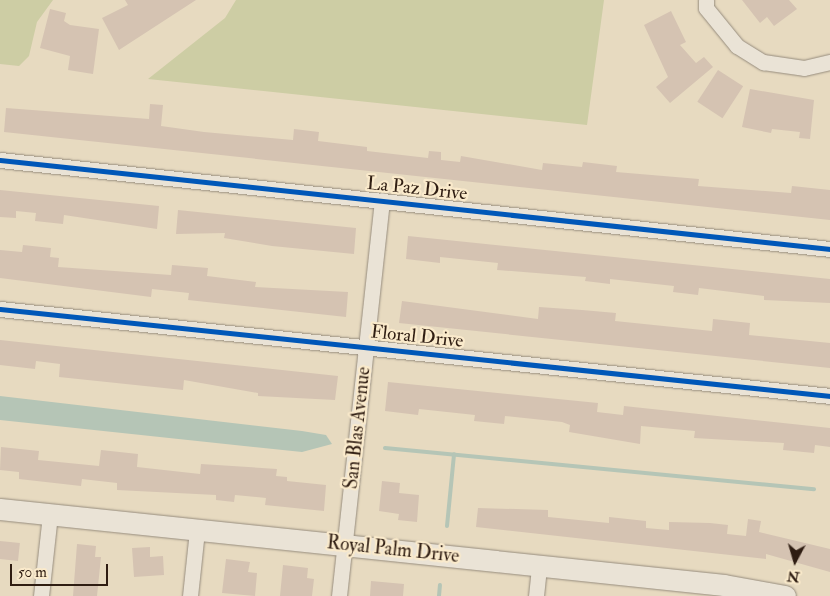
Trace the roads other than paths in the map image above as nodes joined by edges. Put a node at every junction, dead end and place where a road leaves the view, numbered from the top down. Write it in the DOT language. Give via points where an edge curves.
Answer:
graph roads {
  1 [pos="706,0"];
  2 [pos="830,62"];
  3 [pos="0,160"];
  4 [pos="382,200"];
  5 [pos="830,249"];
  6 [pos="0,309"];
  7 [pos="367,347"];
  8 [pos="830,396"];
  9 [pos="0,509"];
  10 [pos="50,514"];
  11 [pos="197,530"];
  12 [pos="346,545"];
  13 [pos="539,566"];
  14 [pos="686,589"];
  15 [pos="41,596"];
  16 [pos="190,596"];
  17 [pos="339,596"];
  18 [pos="536,596"];
  19 [pos="786,596"];
  1 -- 2 [label="street" via="706,8 737,46 763,62 804,68"];
  3 -- 4 [label="street, La Paz Drive"];
  4 -- 5 [label="street, La Paz Drive"];
  4 -- 7 [label="street, San Blas Avenue"];
  6 -- 7 [label="street, Floral Drive"];
  7 -- 8 [label="street, Floral Drive"];
  7 -- 12 [label="street, San Blas Avenue"];
  9 -- 10 [label="street, Royal Palm Drive"];
  10 -- 11 [label="street, Royal Palm Drive"];
  10 -- 15 [label="street"];
  11 -- 12 [label="street, Royal Palm Drive"];
  11 -- 16 [label="street"];
  12 -- 13 [label="street, Royal Palm Drive"];
  12 -- 17 [label="street, San Blas Avenue"];
  13 -- 14 [label="street, Royal Palm Drive"];
  13 -- 18 [label="street"];
  14 -- 19 [label="street, Royal Palm Drive"];
}
